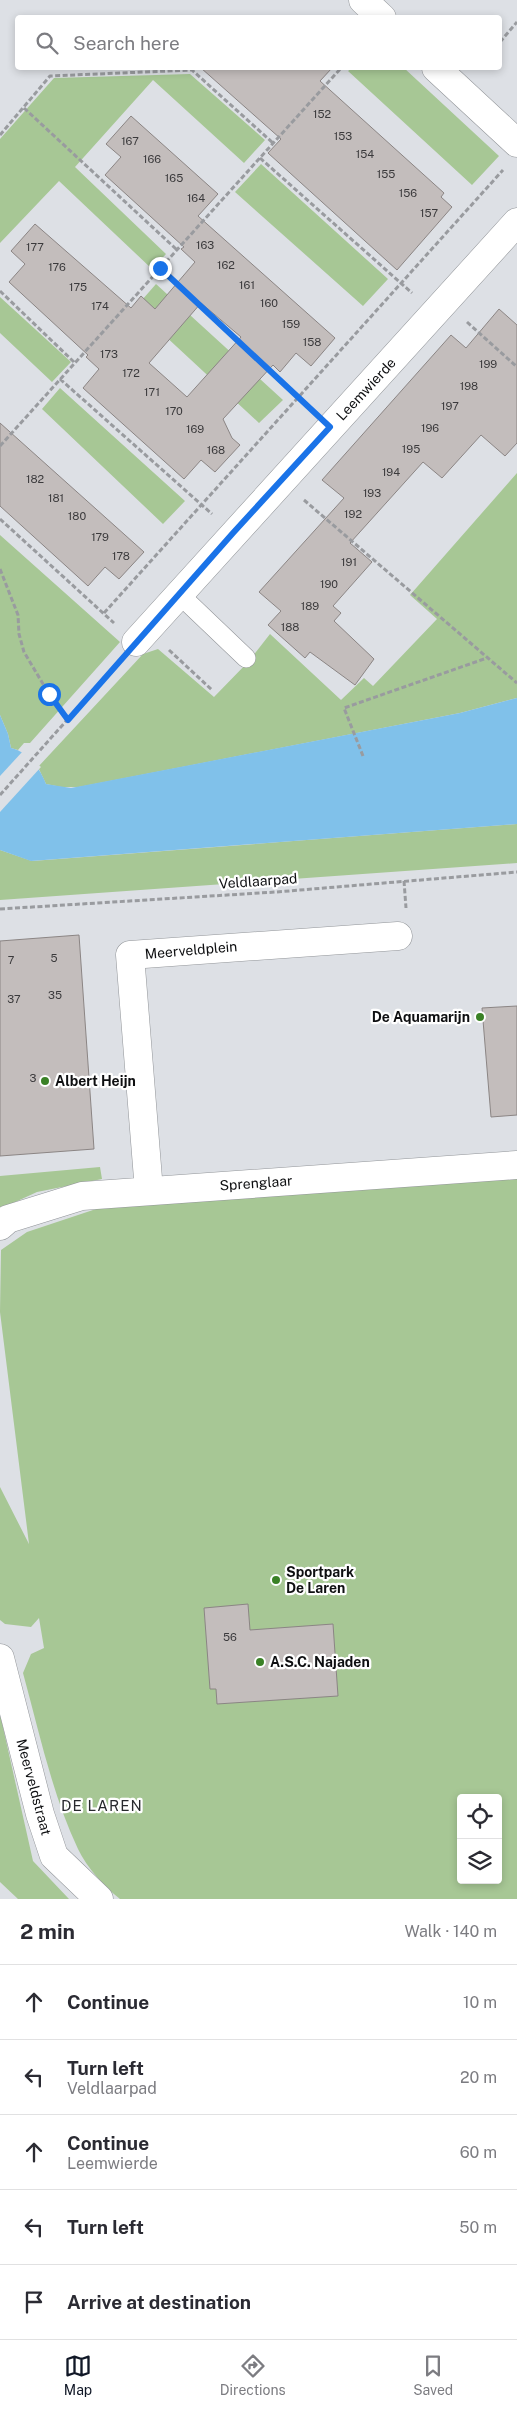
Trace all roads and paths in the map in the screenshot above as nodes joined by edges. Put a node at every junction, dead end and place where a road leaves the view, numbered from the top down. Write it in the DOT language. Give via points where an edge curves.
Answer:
graph roads {
  1 [pos="363,0"];
  2 [pos="379,15"];
  3 [pos="517,22"];
  4 [pos="502,40"];
  5 [pos="339,70"];
  6 [pos="438,70"];
  7 [pos="24,108"];
  8 [pos="0,135"];
  9 [pos="273,143"];
  10 [pos="517,143"];
  11 [pos="260,158"];
  12 [pos="504,169"];
  13 [pos="517,222"];
  14 [pos="176,249"];
  15 [pos="160,268"];
  16 [pos="402,284"];
  17 [pos="0,291"];
  18 [pos="441,308"];
  19 [pos="75,363"];
  20 [pos="517,367"];
  21 [pos="60,379"];
  22 [pos="299,397"];
  23 [pos="330,427"];
  24 [pos="0,446"];
  25 [pos="281,480"];
  26 [pos="201,505"];
  27 [pos="0,519"];
  28 [pos="233,533"];
  29 [pos="0,569"];
  30 [pos="180,595"];
  31 [pos="104,613"];
  32 [pos="141,636"];
  33 [pos="246,658"];
  34 [pos="487,658"];
  35 [pos="517,683"];
  36 [pos="212,690"];
  37 [pos="68,720"];
  38 [pos="363,756"];
  39 [pos="0,795"];
  40 [pos="517,872"];
  41 [pos="0,909"];
  42 [pos="398,936"];
  43 [pos="517,1165"];
  44 [pos="149,1191"];
  45 [pos="0,1226"];
  46 [pos="0,1658"];
  47 [pos="99,1899"];
  1 -- 2 [label="street"];
  3 -- 4 [label="path"];
  5 -- 9 [label="path"];
  6 -- 10 [label="street"];
  7 -- 8 [label="path"];
  7 -- 9 [label="path" via="50,76 192,70"];
  7 -- 14 [label="path"];
  9 -- 11 [label="path"];
  11 -- 14 [label="path"];
  11 -- 16 [label="path"];
  12 -- 16 [label="path"];
  13 -- 18 [label="street, Leemwierde"];
  14 -- 15 [label="path"];
  15 -- 19 [label="path"];
  15 -- 22 [label="path"];
  16 -- 18 [label="path"];
  16 -- 22 [label="path"];
  17 -- 19 [label="path"];
  18 -- 20 [label="path"];
  18 -- 23 [label="street, Leemwierde"];
  19 -- 21 [label="path"];
  21 -- 24 [label="path"];
  21 -- 26 [label="path"];
  22 -- 23 [label="path"];
  22 -- 26 [label="path"];
  23 -- 25 [label="street, Leemwierde"];
  25 -- 28 [label="street, Leemwierde"];
  25 -- 34 [label="path"];
  26 -- 28 [label="path"];
  26 -- 31 [label="path"];
  27 -- 31 [label="path"];
  28 -- 30 [label="street, Leemwierde"];
  29 -- 37 [label="path" via="18,615 24,652"];
  30 -- 32 [label="street, Leemwierde"];
  30 -- 33 [label="lane"];
  31 -- 32 [label="path"];
  32 -- 36 [label="path"];
  32 -- 37 [label="path"];
  34 -- 35 [label="path"];
  34 -- 38 [label="path" via="344,708"];
  37 -- 39 [label="path"];
  40 -- 41 [label="path, Veldlaarpad" via="276,892"];
  42 -- 44 [label="street, Meerveldplein" via="130,955"];
  43 -- 44 [label="street, Sprenglaar"];
  44 -- 45 [label="street, Sprenglaar" via="82,1196 8,1219"];
  46 -- 47 [label="street, Meerveldstraat" via="54,1856"];
}
